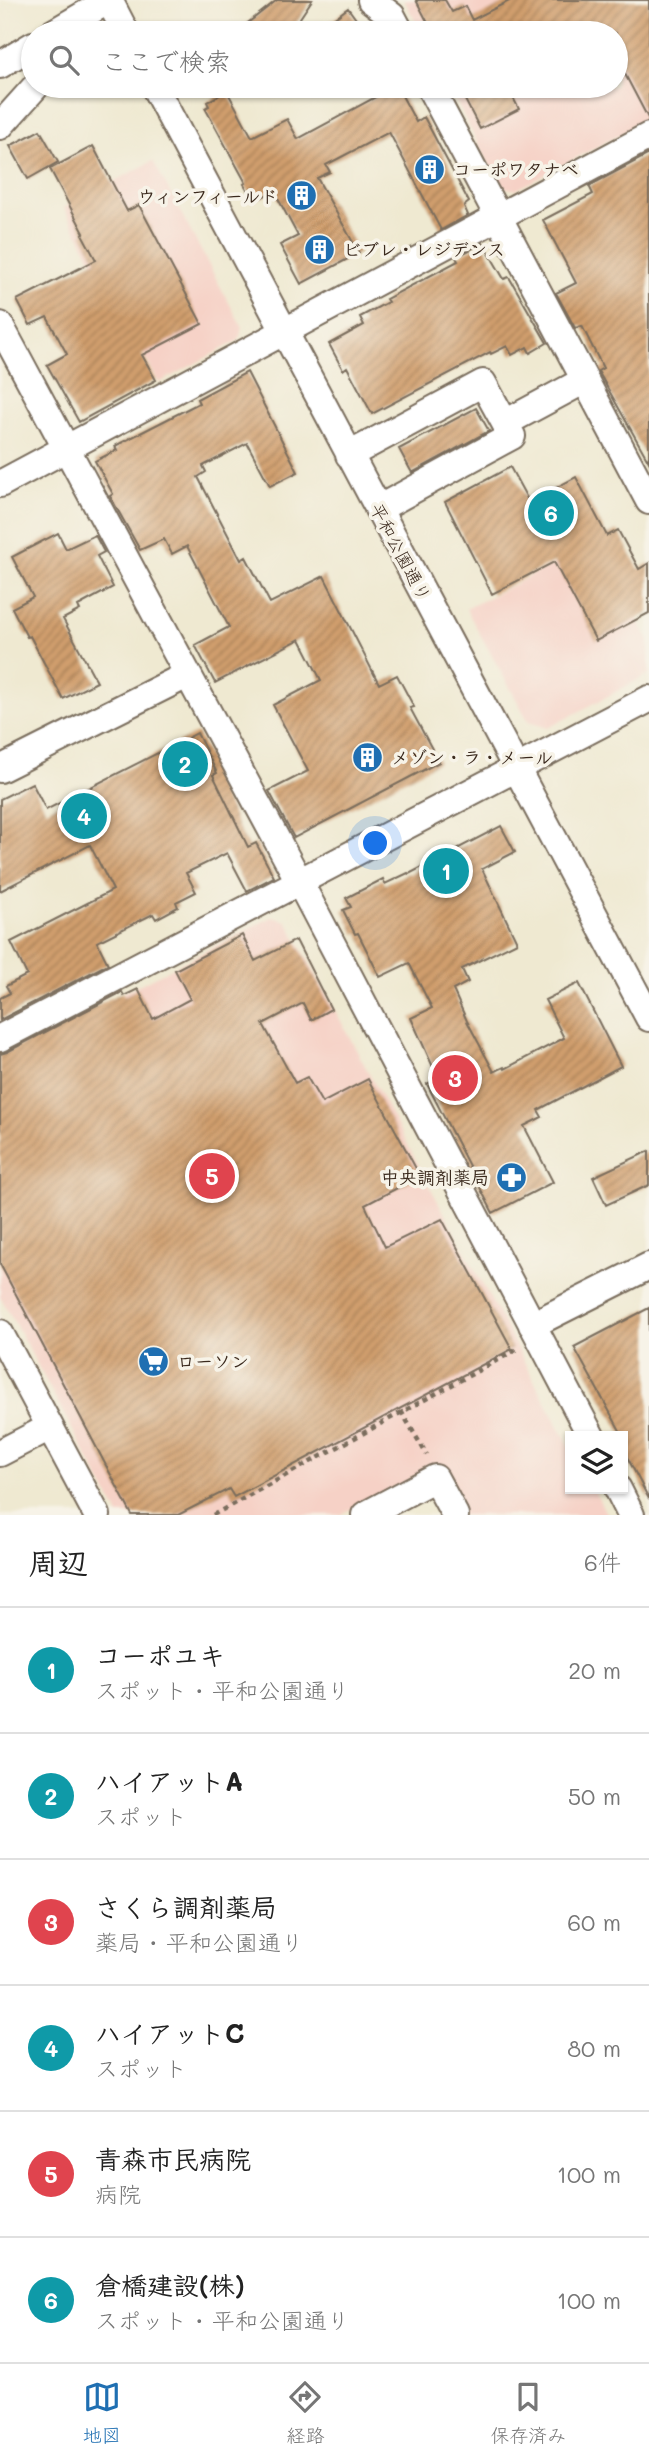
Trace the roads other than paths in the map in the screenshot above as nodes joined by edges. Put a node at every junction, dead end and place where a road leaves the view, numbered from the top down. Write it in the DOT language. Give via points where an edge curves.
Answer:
graph roads {
  1 [pos="109,0"];
  2 [pos="371,0"];
  3 [pos="73,21"];
  4 [pos="91,21"];
  5 [pos="120,21"];
  6 [pos="395,21"];
  7 [pos="21,52"];
  8 [pos="0,65"];
  9 [pos="25,98"];
  10 [pos="160,98"];
  11 [pos="435,98"];
  12 [pos="0,126"];
  13 [pos="649,136"];
  14 [pos="498,216"];
  15 [pos="0,325"];
  16 [pos="284,333"];
  17 [pos="585,380"];
  18 [pos="505,423"];
  19 [pos="65,448"];
  20 [pos="349,455"];
  21 [pos="0,484"];
  22 [pos="649,500"];
  23 [pos="378,509"];
  24 [pos="187,676"];
  25 [pos="649,699"];
  26 [pos="0,769"];
  27 [pos="516,770"];
  28 [pos="300,883"];
  29 [pos="649,1018"];
  30 [pos="0,1038"];
  31 [pos="649,1266"];
  32 [pos="0,1333"];
  33 [pos="527,1336"];
  34 [pos="50,1427"];
  35 [pos="588,1431"];
  36 [pos="0,1453"];
  37 [pos="620,1494"];
  38 [pos="97,1515"];
  39 [pos="365,1515"];
  40 [pos="455,1515"];
  41 [pos="631,1515"];
  1 -- 3 [label="street"];
  1 -- 4 [label="street"];
  1 -- 5 [label="street"];
  2 -- 6 [label="street"];
  7 -- 8 [label="street"];
  9 -- 12 [label="street"];
  10 -- 16 [label="street, 平和公園通り"];
  11 -- 14 [label="street"];
  13 -- 14 [label="street"];
  14 -- 16 [label="street"];
  14 -- 17 [label="street"];
  15 -- 19 [label="street"];
  16 -- 19 [label="street"];
  16 -- 20 [label="street, 平和公園通り"];
  17 -- 18 [label="street"];
  17 -- 22 [label="street"];
  18 -- 20 [label="street" via="483,383"];
  18 -- 23 [label="street" via="512,436"];
  19 -- 21 [label="street"];
  19 -- 24 [label="street"];
  20 -- 23 [label="street, 平和公園通り"];
  23 -- 27 [label="street, 平和公園通り"];
  24 -- 26 [label="street"];
  24 -- 28 [label="street"];
  25 -- 27 [label="street"];
  27 -- 28 [label="street"];
  27 -- 29 [label="street, 平和公園通り"];
  28 -- 30 [label="street"];
  28 -- 33 [label="street"];
  31 -- 33 [label="street"];
  32 -- 34 [label="street"];
  33 -- 35 [label="street"];
  34 -- 36 [label="street"];
  34 -- 38 [label="street"];
  37 -- 41 [label="street"];
  39 -- 40 [label="street" via="435,1478"];
}
